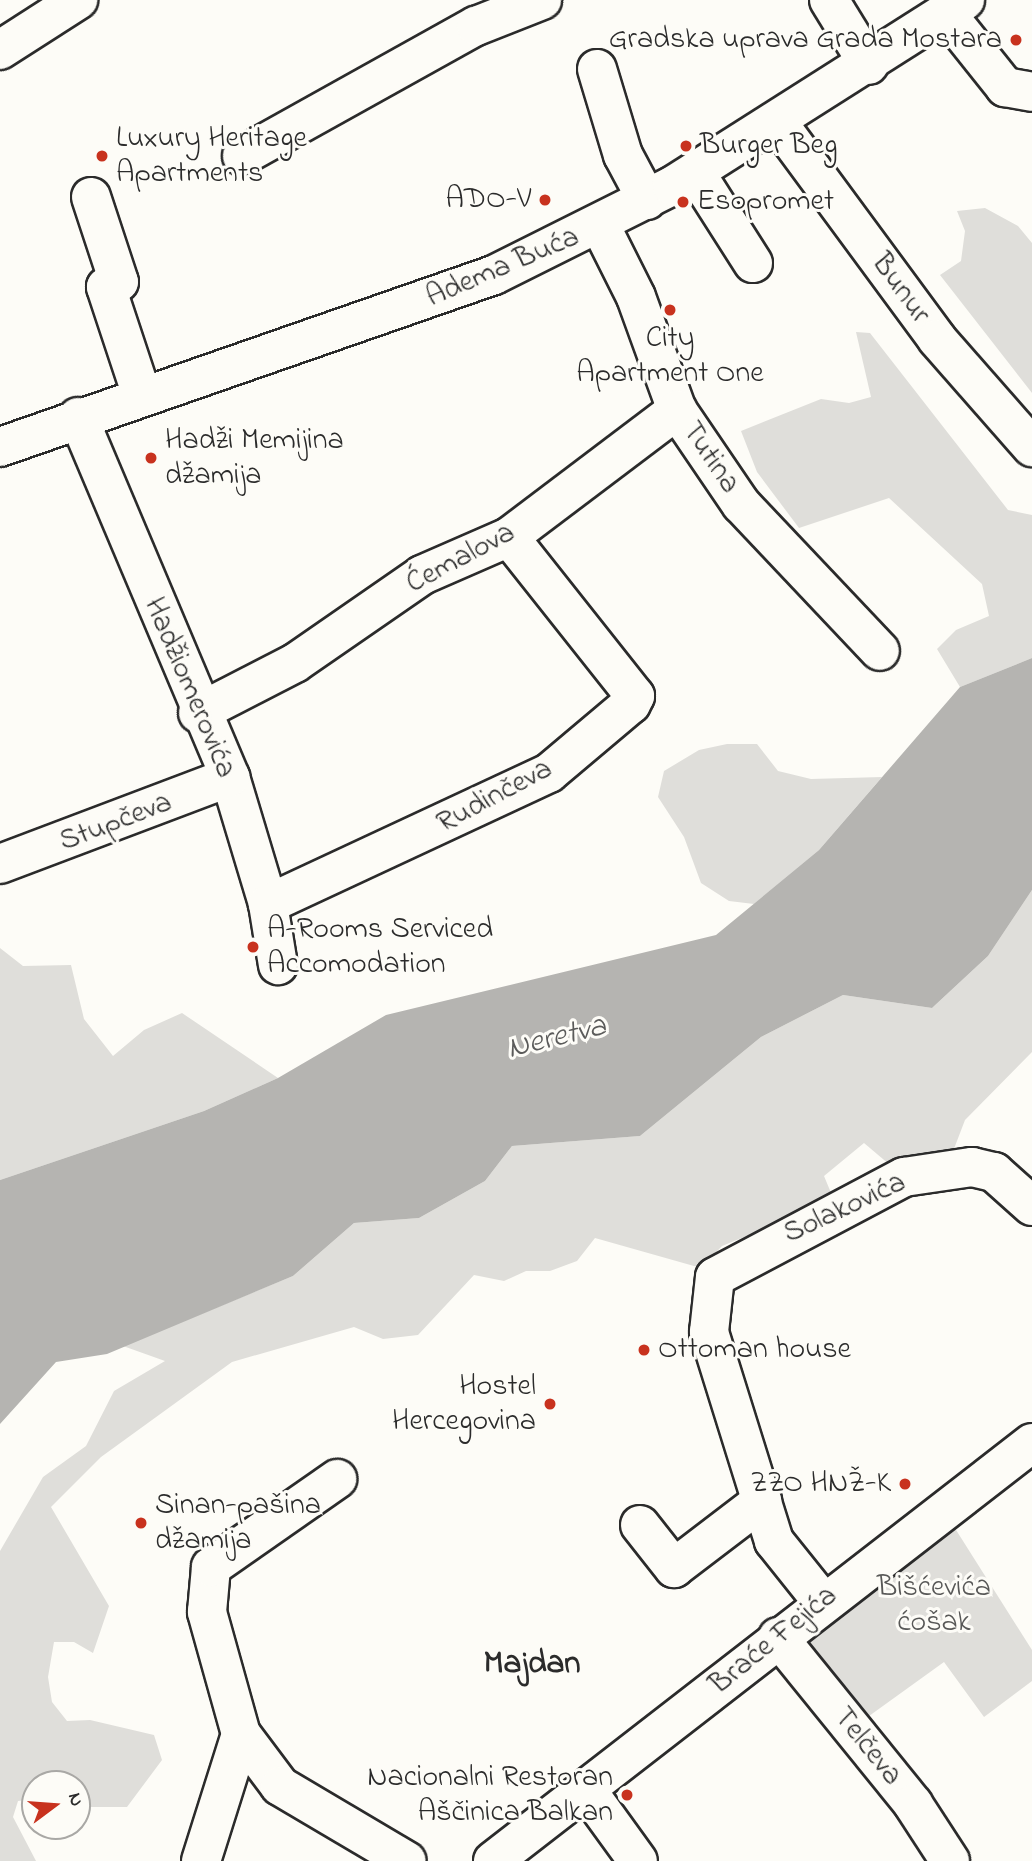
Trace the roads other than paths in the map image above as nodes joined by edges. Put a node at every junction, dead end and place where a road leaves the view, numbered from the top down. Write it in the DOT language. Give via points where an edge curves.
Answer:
graph roads {
  1 [pos="78,0"];
  2 [pos="542,0"];
  3 [pos="829,0"];
  4 [pos="956,6"];
  5 [pos="469,13"];
  6 [pos="0,50"];
  7 [pos="869,65"];
  8 [pos="597,69"];
  9 [pos="1032,92"];
  10 [pos="778,123"];
  11 [pos="242,156"];
  12 [pos="695,172"];
  13 [pos="91,197"];
  14 [pos="647,200"];
  15 [pos="600,225"];
  16 [pos="753,263"];
  17 [pos="142,396"];
  18 [pos="677,410"];
  19 [pos="78,417"];
  20 [pos="0,447"];
  21 [pos="1032,447"];
  22 [pos="509,537"];
  23 [pos="880,651"];
  24 [pos="198,713"];
  25 [pos="230,777"];
  26 [pos="0,864"];
  27 [pos="268,904"];
  28 [pos="278,965"];
  29 [pos="1032,1206"];
  30 [pos="1032,1443"];
  31 [pos="337,1479"];
  32 [pos="762,1501"];
  33 [pos="640,1525"];
  34 [pos="822,1601"];
  35 [pos="778,1637"];
  36 [pos="241,1734"];
  37 [pos="587,1792"];
  38 [pos="201,1861"];
  39 [pos="407,1861"];
  40 [pos="493,1861"];
  41 [pos="638,1861"];
  42 [pos="950,1861"];
  1 -- 6 [label="street"];
  2 -- 5 [label="street"];
  3 -- 7 [label="street"];
  4 -- 7 [label="street, Adema Buća"];
  4 -- 9 [label="street" via="1006,87"];
  5 -- 11 [label="street"];
  7 -- 10 [label="street, Adema Buća"];
  8 -- 14 [label="street" via="623,155"];
  10 -- 12 [label="street, Adema Buća"];
  10 -- 21 [label="street, Bunur" via="937,339"];
  12 -- 14 [label="street, Adema Buća"];
  12 -- 16 [label="street"];
  13 -- 17 [label="street" via="119,282 106,287"];
  14 -- 15 [label="street, Adema Buća"];
  15 -- 17 [label="street, Adema Buća" via="432,301"];
  15 -- 18 [label="street, Tutina" via="652,333"];
  17 -- 19 [label="street, Adema Buća"];
  18 -- 22 [label="street, Ćemalova"];
  18 -- 23 [label="street, Tutina" via="741,504"];
  19 -- 20 [label="street, Adema Buća"];
  19 -- 24 [label="street, Hadžiomerovića"];
  22 -- 24 [label="street, Ćemalova" via="422,575 295,663"];
  22 -- 27 [label="street, Rudinčeva" via="635,696 631,705 549,773"];
  24 -- 25 [label="street, Hadžiomerovića"];
  25 -- 26 [label="street, Stupčeva"];
  25 -- 27 [label="street, Hadžiomerovića"];
  27 -- 28 [label="street, Hadžiomerovića"];
  29 -- 32 [label="street, Solakovića" via="994,1172 941,1170 873,1189 715,1277 709,1332"];
  30 -- 34 [label="street, Braće Fejića"];
  31 -- 36 [label="street" via="211,1567 207,1612"];
  32 -- 33 [label="street" via="674,1568"];
  32 -- 34 [label="street, Solakovića" via="774,1541"];
  34 -- 35 [label="street, Braće Fejića"];
  35 -- 37 [label="street, Braće Fejića"];
  35 -- 42 [label="street, Telčeva" via="913,1804"];
  36 -- 38 [label="street"];
  36 -- 39 [label="street" via="280,1786"];
  37 -- 40 [label="street"];
  37 -- 41 [label="street"];
}
